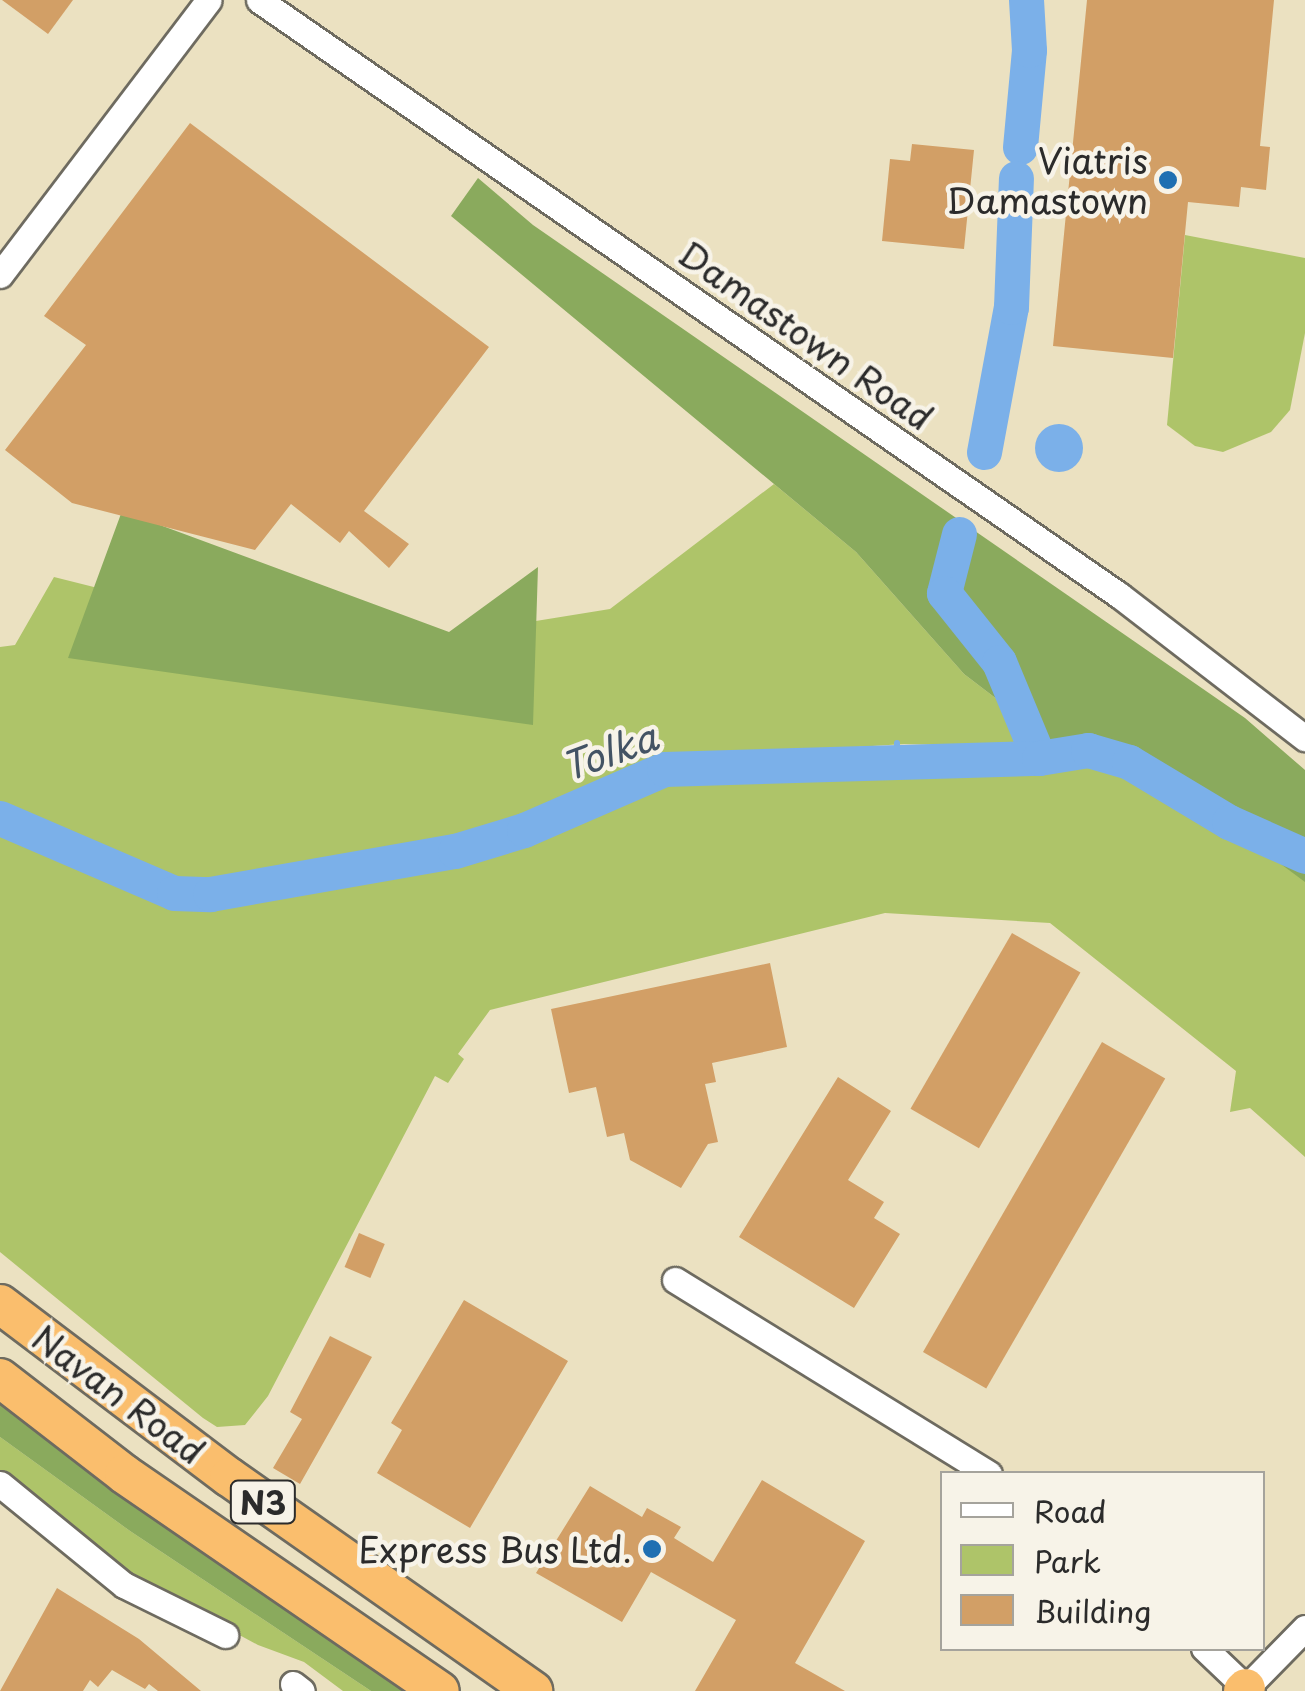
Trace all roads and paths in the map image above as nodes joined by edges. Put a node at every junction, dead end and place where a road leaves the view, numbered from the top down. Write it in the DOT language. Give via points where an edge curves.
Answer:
graph roads {
  1 [pos="209,0"];
  2 [pos="258,0"];
  3 [pos="0,275"];
  4 [pos="1305,738"];
  5 [pos="675,1280"];
  6 [pos="0,1304"];
  7 [pos="0,1378"];
  8 [pos="984,1471"];
  9 [pos="0,1484"];
  10 [pos="1305,1628"];
  11 [pos="225,1636"];
  12 [pos="1207,1651"];
  13 [pos="1244,1690"];
  14 [pos="440,1691"];
  15 [pos="533,1691"];
  1 -- 3 [label="street"];
  2 -- 4 [label="street, Damastown Road" via="1119,595"];
  5 -- 8 [label="street"];
  6 -- 15 [label="highway, Navan Road / N3" via="229,1477"];
  7 -- 14 [label="highway, Navan Road / N3" via="124,1474"];
  9 -- 11 [label="street" via="124,1585"];
  10 -- 13 [label="street"];
  12 -- 13 [label="street"];
}
